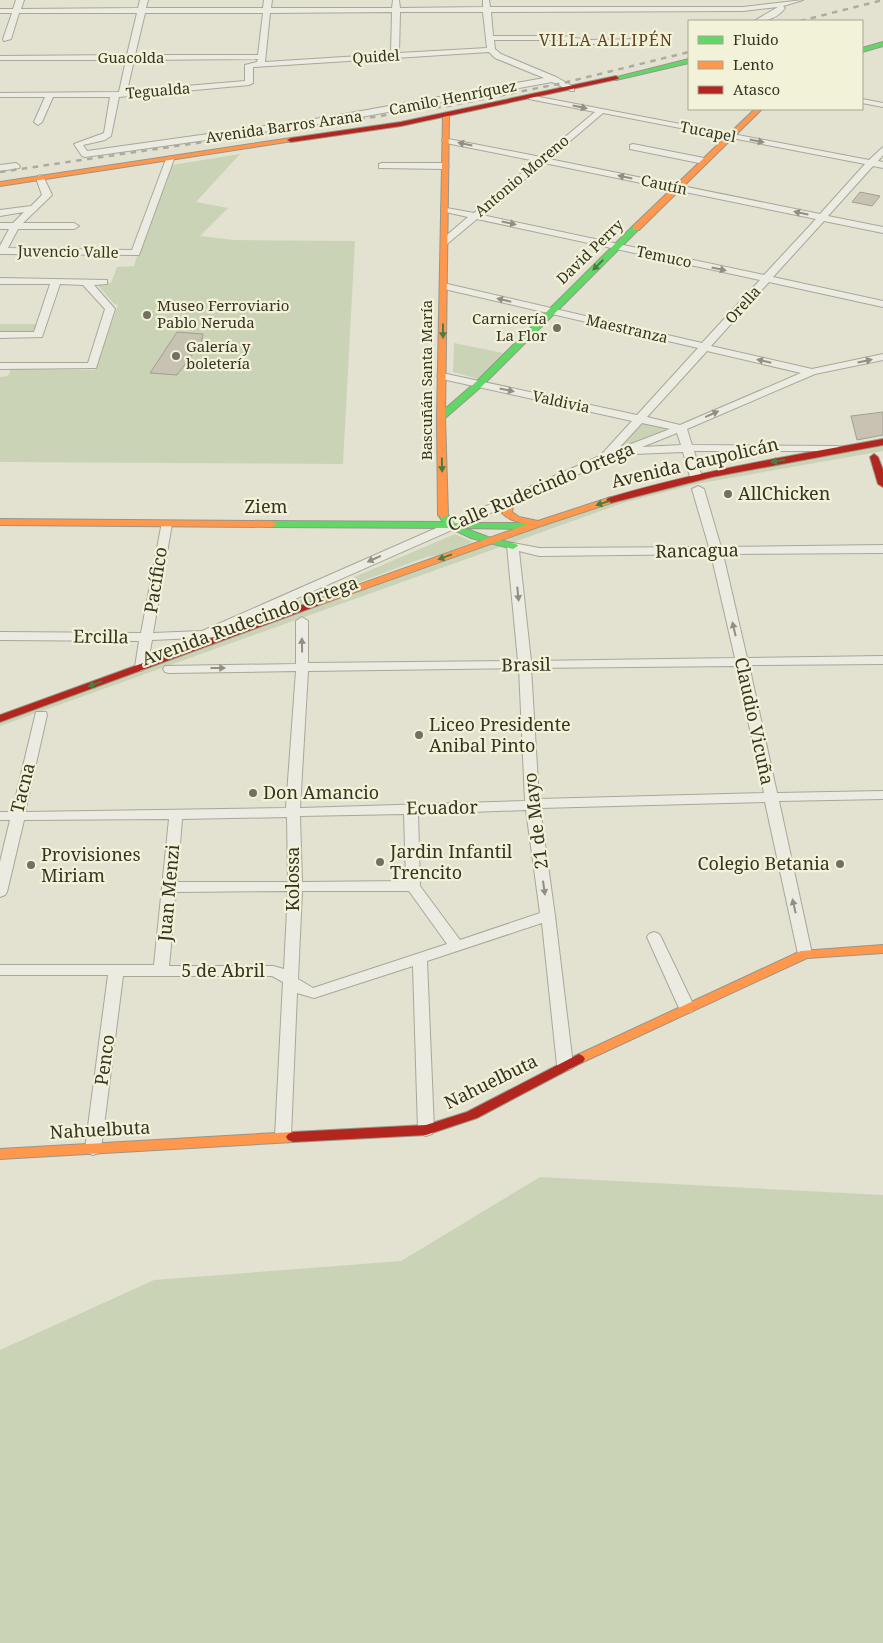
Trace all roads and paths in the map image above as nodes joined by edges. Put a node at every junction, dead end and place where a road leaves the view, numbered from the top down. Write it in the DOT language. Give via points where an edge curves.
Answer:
graph roads {
  1 [pos="20,0"];
  2 [pos="144,0"];
  3 [pos="268,0"];
  4 [pos="396,0"];
  5 [pos="486,0"];
  6 [pos="771,0"];
  7 [pos="799,0"];
  8 [pos="780,5"];
  9 [pos="487,9"];
  10 [pos="267,10"];
  11 [pos="396,10"];
  12 [pos="0,11"];
  13 [pos="16,11"];
  14 [pos="142,11"];
  15 [pos="760,20"];
  16 [pos="490,38"];
  17 [pos="7,39"];
  18 [pos="639,41"];
  19 [pos="882,46"];
  20 [pos="491,50"];
  21 [pos="863,50"];
  22 [pos="395,56"];
  23 [pos="0,58"];
  24 [pos="132,58"];
  25 [pos="688,60"];
  26 [pos="261,61"];
  27 [pos="688,64"];
  28 [pos="249,65"];
  29 [pos="553,79"];
  30 [pos="571,89"];
  31 [pos="0,95"];
  32 [pos="119,95"];
  33 [pos="50,96"];
  34 [pos="532,97"];
  35 [pos="863,101"];
  36 [pos="883,105"];
  37 [pos="758,110"];
  38 [pos="601,111"];
  39 [pos="446,116"];
  40 [pos="38,122"];
  41 [pos="730,136"];
  42 [pos="446,140"];
  43 [pos="633,147"];
  44 [pos="883,150"];
  45 [pos="170,159"];
  46 [pos="542,160"];
  47 [pos="704,161"];
  48 [pos="871,163"];
  49 [pos="883,165"];
  50 [pos="16,166"];
  51 [pos="382,166"];
  52 [pos="446,166"];
  53 [pos="0,168"];
  54 [pos="40,178"];
  55 [pos="0,184"];
  56 [pos="676,188"];
  57 [pos="35,208"];
  58 [pos="444,209"];
  59 [pos="0,213"];
  60 [pos="475,216"];
  61 [pos="822,217"];
  62 [pos="0,226"];
  63 [pos="15,226"];
  64 [pos="74,226"];
  65 [pos="883,230"];
  66 [pos="444,242"];
  67 [pos="617,246"];
  68 [pos="1,251"];
  69 [pos="766,279"];
  70 [pos="0,281"];
  71 [pos="56,281"];
  72 [pos="86,282"];
  73 [pos="104,282"];
  74 [pos="443,286"];
  75 [pos="883,304"];
  76 [pos="550,311"];
  77 [pos="0,335"];
  78 [pos="704,347"];
  79 [pos="883,357"];
  80 [pos="0,366"];
  81 [pos="92,366"];
  82 [pos="812,372"];
  83 [pos="442,376"];
  84 [pos="479,384"];
  85 [pos="442,417"];
  86 [pos="639,419"];
  87 [pos="681,428"];
  88 [pos="883,443"];
  89 [pos="688,448"];
  90 [pos="843,449"];
  91 [pos="623,451"];
  92 [pos="874,457"];
  93 [pos="603,459"];
  94 [pos="696,477"];
  95 [pos="738,480"];
  96 [pos="883,484"];
  97 [pos="698,489"];
  98 [pos="509,502"];
  99 [pos="598,517"];
  100 [pos="0,522"];
  101 [pos="166,524"];
  102 [pos="535,525"];
  103 [pos="450,526"];
  104 [pos="490,541"];
  105 [pos="513,546"];
  106 [pos="883,549"];
  107 [pos="716,551"];
  108 [pos="492,553"];
  109 [pos="302,621"];
  110 [pos="205,634"];
  111 [pos="232,634"];
  112 [pos="0,636"];
  113 [pos="146,637"];
  114 [pos="258,637"];
  115 [pos="883,660"];
  116 [pos="742,662"];
  117 [pos="525,665"];
  118 [pos="141,666"];
  119 [pos="169,668"];
  120 [pos="302,668"];
  121 [pos="41,715"];
  122 [pos="0,719"];
  123 [pos="0,730"];
  124 [pos="883,795"];
  125 [pos="770,797"];
  126 [pos="533,805"];
  127 [pos="411,809"];
  128 [pos="293,812"];
  129 [pos="176,815"];
  130 [pos="0,816"];
  131 [pos="16,816"];
  132 [pos="295,886"];
  133 [pos="413,886"];
  134 [pos="170,887"];
  135 [pos="0,892"];
  136 [pos="548,916"];
  137 [pos="654,937"];
  138 [pos="456,946"];
  139 [pos="883,949"];
  140 [pos="805,954"];
  141 [pos="420,959"];
  142 [pos="0,970"];
  143 [pos="116,971"];
  144 [pos="161,972"];
  145 [pos="291,980"];
  146 [pos="687,1008"];
  147 [pos="565,1065"];
  148 [pos="426,1130"];
  149 [pos="283,1136"];
  150 [pos="93,1149"];
  151 [pos="0,1154"];
  1 -- 13 [label="street"];
  2 -- 14 [label="street"];
  3 -- 10 [label="street"];
  4 -- 11 [label="street"];
  5 -- 9 [label="street"];
  6 -- 8 [label="street"];
  7 -- 8 [label="street"];
  8 -- 9 [label="street" via="743,9"];
  8 -- 15 [label="street" via="782,8 778,12"];
  9 -- 11 [label="street"];
  9 -- 16 [label="street"];
  10 -- 11 [label="street"];
  10 -- 14 [label="street"];
  10 -- 26 [label="street"];
  11 -- 22 [label="street"];
  12 -- 13 [label="street"];
  13 -- 14 [label="street"];
  13 -- 17 [label="street"];
  14 -- 24 [label="street"];
  16 -- 18 [label="street"];
  16 -- 20 [label="street"];
  19 -- 21 [label="street"];
  20 -- 22 [label="street, Quidel"];
  20 -- 29 [label="street"];
  22 -- 26 [label="street, Quidel"];
  23 -- 24 [label="street, Guacolda"];
  24 -- 26 [label="street, Guacolda"];
  24 -- 32 [label="street"];
  25 -- 30 [label="street, Avenida Barros Arana"];
  26 -- 28 [label="street, Quidel"];
  27 -- 30 [label="street, Avenida Barros Arana"];
  28 -- 32 [label="street, Tegualda" via="248,83"];
  29 -- 30 [label="street"];
  29 -- 32 [label="street, Camilo Henríquez" via="328,120 85,154 78,144 108,134"];
  30 -- 34 [label="street, Avenida Barros Arana"];
  31 -- 33 [label="street, Tegualda"];
  32 -- 33 [label="street, Tegualda"];
  33 -- 40 [label="street"];
  34 -- 38 [label="street, Tucapel, one-way"];
  34 -- 39 [label="street, Avenida Barros Arana"];
  35 -- 36 [label="street"];
  37 -- 41 [label="street, David Perry"];
  38 -- 41 [label="street, Tucapel"];
  38 -- 46 [label="street, Antonio Moreno"];
  39 -- 42 [label="street, Bascuñán Santa María"];
  39 -- 45 [label="street, Avenida Barros Arana"];
  41 -- 47 [label="street, David Perry"];
  41 -- 48 [label="street, Tucapel, one-way"];
  46 -- 42 [label="street, Cautín, one-way"];
  42 -- 52 [label="street, Bascuñán Santa María"];
  43 -- 47 [label="street"];
  44 -- 48 [label="street, Orella"];
  45 -- 54 [label="street, Avenida Barros Arana"];
  45 -- 68 [label="street, Juvencio Valle" via="136,253"];
  56 -- 46 [label="street, Cautín, one-way"];
  46 -- 60 [label="street, Antonio Moreno"];
  47 -- 56 [label="street, David Perry"];
  48 -- 49 [label="street, Tucapel"];
  48 -- 61 [label="street, Orella"];
  50 -- 53 [label="street"];
  51 -- 52 [label="street"];
  52 -- 58 [label="street, Bascuñán Santa María"];
  54 -- 55 [label="street, Avenida Barros Arana"];
  54 -- 57 [label="street" via="47,195"];
  61 -- 56 [label="street, Cautín, one-way"];
  56 -- 67 [label="street, David Perry"];
  57 -- 59 [label="street"];
  57 -- 63 [label="street"];
  58 -- 60 [label="street, Temuco"];
  58 -- 66 [label="street, Bascuñán Santa María"];
  60 -- 66 [label="street, Antonio Moreno"];
  60 -- 67 [label="street, Temuco, one-way"];
  61 -- 65 [label="street, Cautín"];
  61 -- 69 [label="street, Orella"];
  62 -- 63 [label="street"];
  63 -- 64 [label="street"];
  63 -- 68 [label="street"];
  66 -- 74 [label="street, Bascuñán Santa María"];
  67 -- 69 [label="street, Temuco, one-way"];
  67 -- 76 [label="street, David Perry, one-way"];
  69 -- 75 [label="street, Temuco"];
  69 -- 78 [label="street, Orella"];
  70 -- 71 [label="street"];
  71 -- 72 [label="street"];
  71 -- 77 [label="street" via="36,339"];
  72 -- 73 [label="street"];
  72 -- 81 [label="street" via="110,309"];
  76 -- 74 [label="street, Maestranza, one-way"];
  74 -- 83 [label="street, Bascuñán Santa María, one-way"];
  76 -- 78 [label="street, Maestranza"];
  76 -- 84 [label="street, David Perry"];
  82 -- 78 [label="street, Maestranza, one-way"];
  78 -- 86 [label="street, Orella"];
  82 -- 79 [label="street, Calle Rudecindo Ortega, one-way"];
  80 -- 81 [label="street"];
  87 -- 82 [label="street, Calle Rudecindo Ortega, one-way"];
  83 -- 84 [label="street, Valdivia"];
  83 -- 85 [label="street, Bascuñán Santa María"];
  84 -- 85 [label="street, David Perry"];
  84 -- 86 [label="street, Valdivia, one-way"];
  85 -- 103 [label="street, Bascuñán Santa María, one-way" via="442,509"];
  86 -- 87 [label="street, Valdivia"];
  86 -- 93 [label="street, Orella"];
  87 -- 89 [label="street"];
  87 -- 91 [label="street, Calle Rudecindo Ortega"];
  88 -- 90 [label="street, Avenida Caupolicán"];
  88 -- 92 [label="street"];
  89 -- 90 [label="street"];
  89 -- 91 [label="street"];
  89 -- 94 [label="street"];
  90 -- 94 [label="street, Avenida Caupolicán, one-way"];
  91 -- 93 [label="street, Calle Rudecindo Ortega"];
  92 -- 96 [label="street"];
  93 -- 98 [label="street, Calle Rudecindo Ortega"];
  94 -- 97 [label="street, Avenida Caupolicán" via="676,494"];
  94 -- 102 [label="street, Avenida Caupolicán, one-way" via="646,489"];
  95 -- 97 [label="street, Avenida Caupolicán"];
  97 -- 107 [label="street, Claudio Vicuña"];
  98 -- 102 [label="street" via="507,512 511,517"];
  98 -- 103 [label="street, Calle Rudecindo Ortega"];
  99 -- 105 [label="street"];
  100 -- 101 [label="street, Ziem"];
  101 -- 103 [label="street, Ziem"];
  101 -- 113 [label="street, Pacífico"];
  102 -- 103 [label="street, Ziem"];
  102 -- 104 [label="street, Avenida Caupolicán"];
  103 -- 104 [label="street"];
  103 -- 110 [label="street, Calle Rudecindo Ortega, one-way"];
  104 -- 105 [label="street"];
  104 -- 111 [label="street, Avenida Rudecindo Ortega, one-way"];
  105 -- 107 [label="street, Rancagua" via="539,552"];
  105 -- 108 [label="street"];
  105 -- 117 [label="street, 21 de Mayo, one-way"];
  106 -- 107 [label="street, Rancagua"];
  116 -- 107 [label="street, Claudio Vicuña, one-way"];
  120 -- 109 [label="street, Kolossa, one-way"];
  110 -- 111 [label="street, Ercilla"];
  110 -- 113 [label="street, Ercilla"];
  111 -- 118 [label="street, Avenida Rudecindo Ortega"];
  112 -- 113 [label="street, Ercilla"];
  113 -- 118 [label="street, Pacífico"];
  114 -- 119 [label="street, Avenida Rudecindo Ortega"];
  115 -- 116 [label="street, Brasil"];
  116 -- 117 [label="street, Brasil"];
  116 -- 125 [label="street, Claudio Vicuña"];
  117 -- 120 [label="street, Brasil"];
  117 -- 126 [label="street, 21 de Mayo"];
  118 -- 122 [label="street, Avenida Rudecindo Ortega, one-way"];
  119 -- 120 [label="street, Brasil, one-way"];
  119 -- 121 [label="street, Avenida Rudecindo Ortega"];
  120 -- 128 [label="street, Kolossa"];
  121 -- 123 [label="street, Avenida Rudecindo Ortega"];
  121 -- 131 [label="street, Tacna"];
  124 -- 125 [label="street, Ecuador"];
  125 -- 126 [label="street, Ecuador"];
  140 -- 125 [label="street, Claudio Vicuña, one-way"];
  126 -- 127 [label="street, Ecuador"];
  126 -- 136 [label="street, 21 de Mayo, one-way"];
  127 -- 128 [label="street, Ecuador"];
  127 -- 133 [label="street"];
  128 -- 129 [label="street, Ecuador"];
  128 -- 132 [label="street, Kolossa"];
  129 -- 131 [label="street, Ecuador"];
  129 -- 134 [label="street, Juan Menzi"];
  130 -- 131 [label="street, Ecuador"];
  131 -- 135 [label="street, Tacna"];
  132 -- 133 [label="street"];
  132 -- 134 [label="street"];
  132 -- 145 [label="street, Kolossa"];
  133 -- 138 [label="street"];
  134 -- 144 [label="street, Juan Menzi"];
  136 -- 138 [label="street, 5 de Abril"];
  136 -- 147 [label="street, 21 de Mayo"];
  137 -- 146 [label="street"];
  138 -- 141 [label="street, 5 de Abril"];
  139 -- 140 [label="street, Nahuelbuta"];
  140 -- 146 [label="street, Nahuelbuta"];
  141 -- 145 [label="street, 5 de Abril" via="314,993"];
  141 -- 148 [label="street"];
  142 -- 143 [label="street, 5 de Abril"];
  143 -- 144 [label="street, 5 de Abril"];
  143 -- 150 [label="street, Penco"];
  144 -- 145 [label="street, 5 de Abril" via="273,971"];
  145 -- 149 [label="street, Kolossa"];
  146 -- 147 [label="street, Nahuelbuta"];
  147 -- 148 [label="street, Nahuelbuta" via="472,1115"];
  148 -- 149 [label="street, Nahuelbuta"];
  149 -- 150 [label="street, Nahuelbuta"];
  150 -- 151 [label="street, Nahuelbuta"];
}
